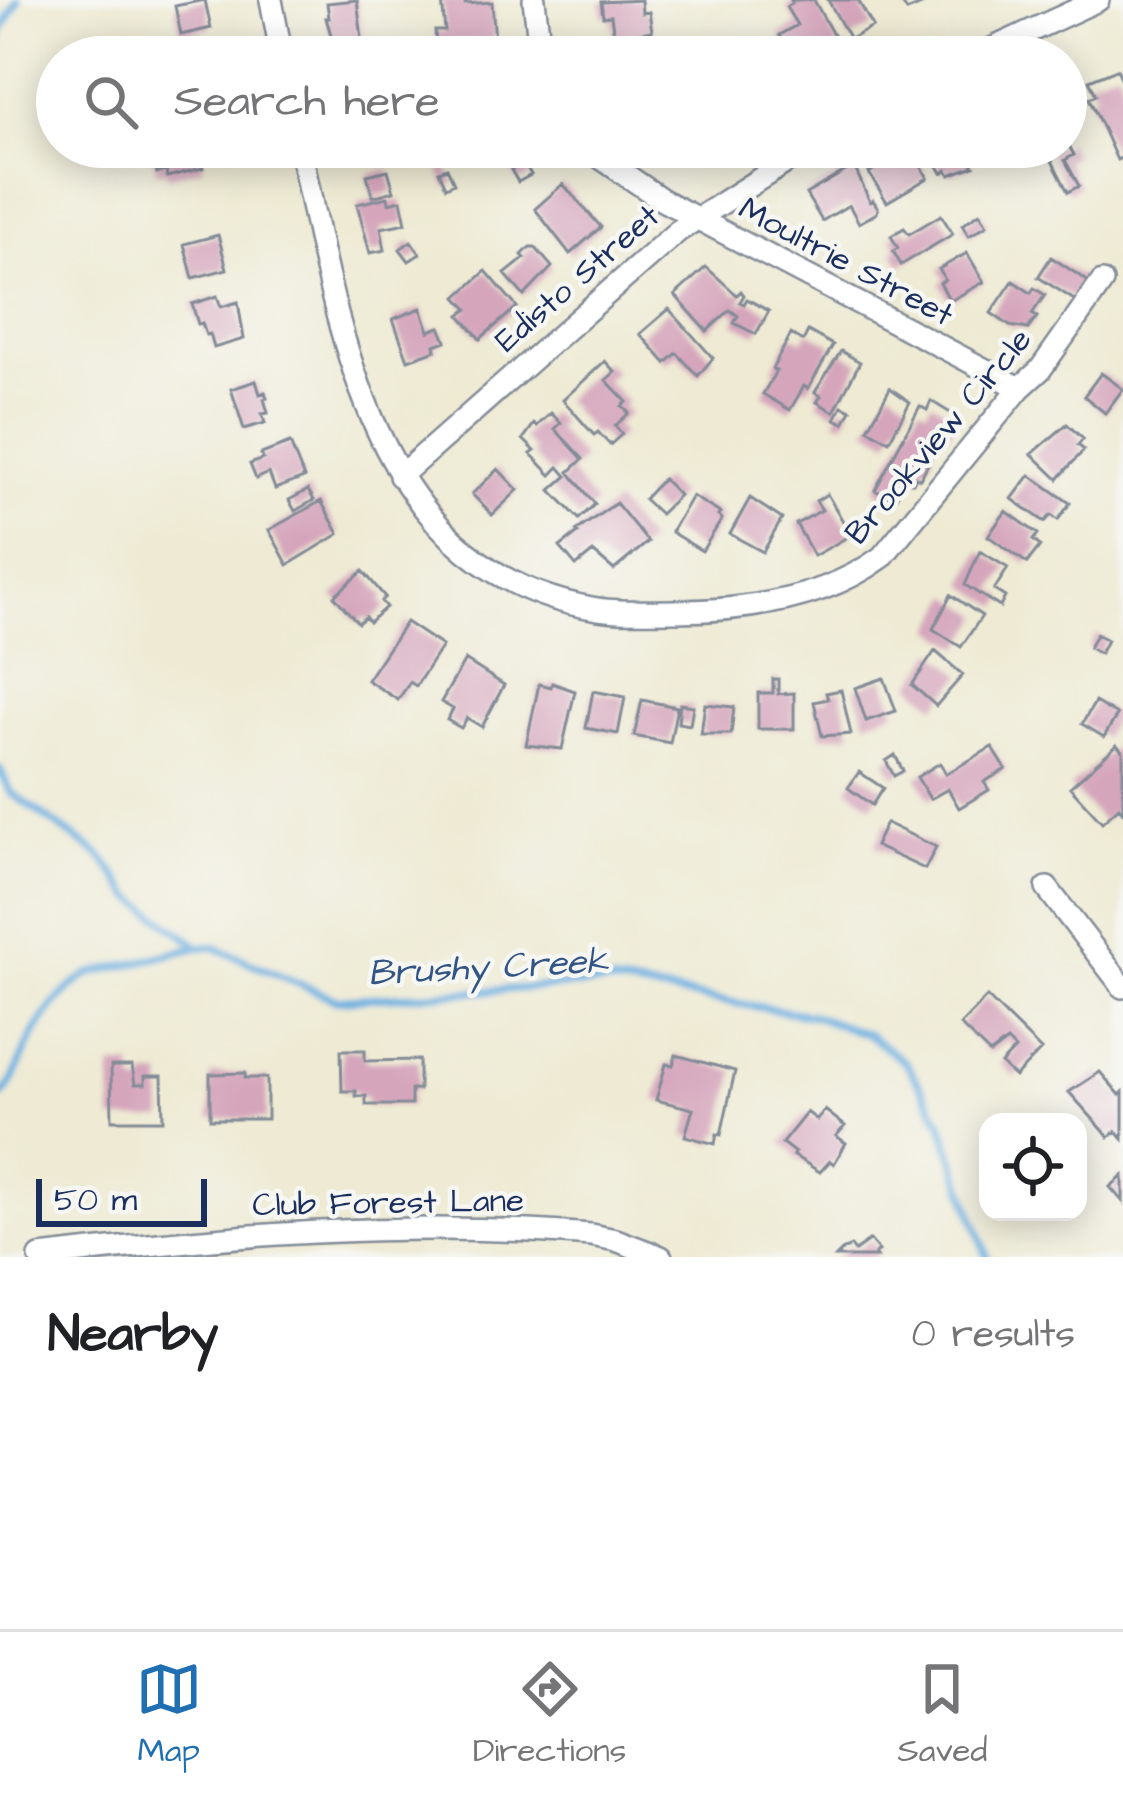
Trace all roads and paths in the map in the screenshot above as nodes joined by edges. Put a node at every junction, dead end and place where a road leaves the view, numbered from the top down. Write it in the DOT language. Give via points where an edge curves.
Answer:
graph roads {
  1 [pos="271,0"];
  2 [pos="534,0"];
  3 [pos="1098,0"];
  4 [pos="278,36"];
  5 [pos="538,36"];
  6 [pos="1020,36"];
  7 [pos="305,168"];
  8 [pos="616,168"];
  9 [pos="776,168"];
  10 [pos="698,217"];
  11 [pos="1102,282"];
  12 [pos="1020,388"];
  13 [pos="400,476"];
  14 [pos="1047,888"];
  15 [pos="1123,987"];
  16 [pos="40,1257"];
  17 [pos="661,1257"];
  1 -- 4 [label="street"];
  2 -- 5 [label="street"];
  3 -- 6 [label="street"];
  7 -- 13 [label="street, Brookview Circle" via="358,382"];
  8 -- 10 [label="street, Moultrie Street"];
  9 -- 10 [label="street, Edisto Street"];
  10 -- 12 [label="street, Moultrie Street"];
  10 -- 13 [label="street, Edisto Street"];
  11 -- 12 [label="street, Brookview Circle"];
  12 -- 13 [label="street, Brookview Circle" via="882,557 835,587 747,607 591,608 532,590 457,544"];
  14 -- 15 [label="street"];
  16 -- 17 [label="street, Club Forest Lane" via="280,1232 421,1230 591,1235"];
}
